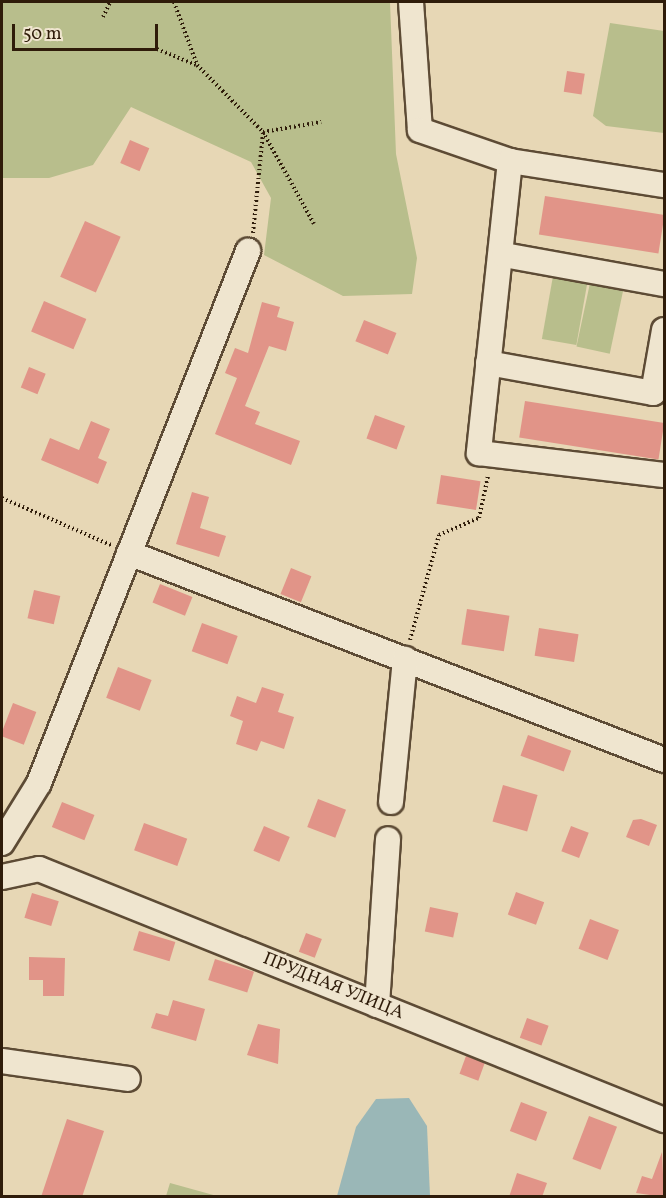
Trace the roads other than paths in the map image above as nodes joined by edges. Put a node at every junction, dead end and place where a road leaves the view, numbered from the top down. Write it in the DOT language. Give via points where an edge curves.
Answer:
graph roads {
  1 [pos="411,2"];
  2 [pos="510,161"];
  3 [pos="664,185"];
  4 [pos="248,251"];
  5 [pos="504,255"];
  6 [pos="664,284"];
  7 [pos="664,330"];
  8 [pos="488,363"];
  9 [pos="664,475"];
  10 [pos="129,553"];
  11 [pos="405,659"];
  12 [pos="664,760"];
  13 [pos="391,802"];
  14 [pos="388,839"];
  15 [pos="2,843"];
  16 [pos="2,878"];
  17 [pos="377,1005"];
  18 [pos="2,1061"];
  19 [pos="128,1079"];
  20 [pos="664,1120"];
  1 -- 2 [label="street" via="420,130"];
  2 -- 3 [label="street"];
  2 -- 5 [label="street"];
  4 -- 10 [label="street"];
  5 -- 6 [label="street"];
  5 -- 8 [label="street"];
  7 -- 8 [label="street" via="653,393"];
  8 -- 9 [label="street" via="479,453"];
  10 -- 11 [label="street"];
  10 -- 15 [label="street" via="39,783"];
  11 -- 12 [label="street"];
  11 -- 13 [label="street"];
  14 -- 17 [label="street"];
  16 -- 17 [label="street, ПРУДНАЯ УЛИЦА" via="39,868"];
  17 -- 20 [label="street, ПРУДНАЯ УЛИЦА"];
  18 -- 19 [label="street"];
}
